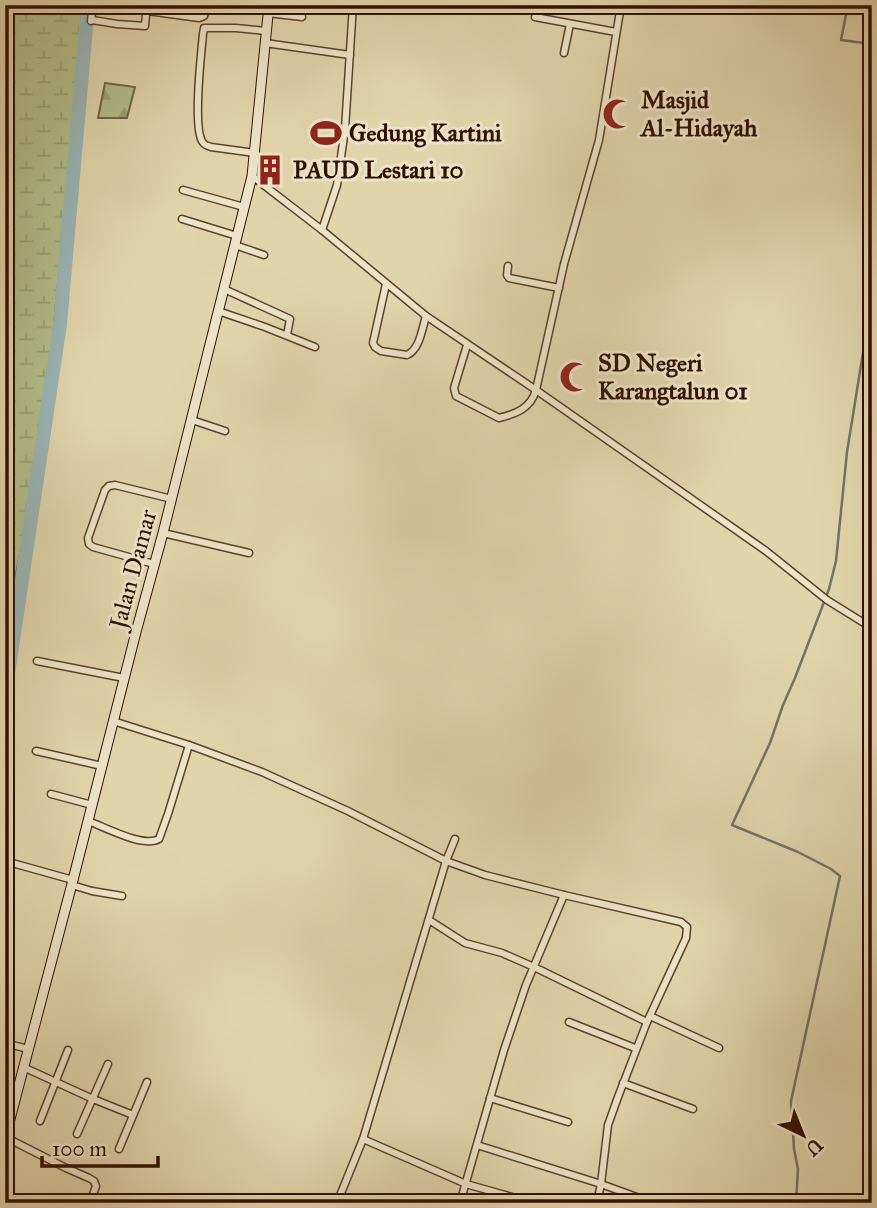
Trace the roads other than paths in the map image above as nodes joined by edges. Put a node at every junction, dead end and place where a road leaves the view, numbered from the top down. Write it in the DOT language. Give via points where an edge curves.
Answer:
graph roads {
  1 [pos="93,5"];
  2 [pos="207,5"];
  3 [pos="353,5"];
  4 [pos="621,5"];
  5 [pos="268,9"];
  6 [pos="204,16"];
  7 [pos="302,17"];
  8 [pos="535,17"];
  9 [pos="570,24"];
  10 [pos="204,28"];
  11 [pos="266,31"];
  12 [pos="617,32"];
  13 [pos="265,43"];
  14 [pos="564,52"];
  15 [pos="350,55"];
  16 [pos="345,130"];
  17 [pos="384,135"];
  18 [pos="255,153"];
  19 [pos="252,176"];
  20 [pos="183,190"];
  21 [pos="244,207"];
  22 [pos="182,219"];
  23 [pos="322,230"];
  24 [pos="236,241"];
  25 [pos="264,255"];
  26 [pos="508,266"];
  27 [pos="386,284"];
  28 [pos="559,288"];
  29 [pos="224,289"];
  30 [pos="218,311"];
  31 [pos="426,316"];
  32 [pos="287,335"];
  33 [pos="467,345"];
  34 [pos="315,346"];
  35 [pos="536,390"];
  36 [pos="192,420"];
  37 [pos="225,431"];
  38 [pos="172,499"];
  39 [pos="163,533"];
  40 [pos="249,553"];
  41 [pos="154,564"];
  42 [pos="872,628"];
  43 [pos="37,661"];
  44 [pos="124,678"];
  45 [pos="113,721"];
  46 [pos="188,745"];
  47 [pos="36,751"];
  48 [pos="102,766"];
  49 [pos="51,794"];
  50 [pos="92,805"];
  51 [pos="88,821"];
  52 [pos="455,839"];
  53 [pos="5,861"];
  54 [pos="446,861"];
  55 [pos="72,882"];
  56 [pos="564,895"];
  57 [pos="122,896"];
  58 [pos="429,920"];
  59 [pos="534,967"];
  60 [pos="648,1019"];
  61 [pos="569,1022"];
  62 [pos="5,1043"];
  63 [pos="635,1048"];
  64 [pos="719,1048"];
  65 [pos="28,1049"];
  66 [pos="68,1050"];
  67 [pos="107,1064"];
  68 [pos="23,1067"];
  69 [pos="56,1082"];
  70 [pos="147,1082"];
  71 [pos="623,1083"];
  72 [pos="491,1098"];
  73 [pos="93,1099"];
  74 [pos="693,1109"];
  75 [pos="134,1115"];
  76 [pos="40,1121"];
  77 [pos="568,1122"];
  78 [pos="77,1134"];
  79 [pos="5,1138"];
  80 [pos="363,1139"];
  81 [pos="477,1145"];
  82 [pos="119,1149"];
  83 [pos="466,1184"];
  84 [pos="601,1184"];
  85 [pos="90,1203"];
  86 [pos="337,1203"];
  87 [pos="460,1203"];
  88 [pos="533,1203"];
  89 [pos="597,1203"];
  90 [pos="653,1203"];
  1 -- 6 [label="street" via="91,21 117,24 145,26 148,11"];
  2 -- 6 [label="street"];
  3 -- 15 [label="street"];
  4 -- 12 [label="street"];
  5 -- 7 [label="street"];
  5 -- 11 [label="street, Jalan Damar"];
  6 -- 10 [label="street"];
  8 -- 9 [label="street"];
  9 -- 12 [label="street"];
  9 -- 14 [label="street"];
  10 -- 11 [label="street"];
  10 -- 18 [label="street" via="199,81 201,138 211,147"];
  11 -- 13 [label="street, Jalan Damar"];
  12 -- 28 [label="street" via="599,140"];
  13 -- 15 [label="street"];
  13 -- 18 [label="street, Jalan Damar"];
  15 -- 16 [label="street"];
  16 -- 17 [label="street"];
  16 -- 23 [label="street" via="337,185"];
  18 -- 19 [label="street, Jalan Damar"];
  19 -- 21 [label="street, Jalan Damar"];
  19 -- 23 [label="street"];
  20 -- 21 [label="street"];
  21 -- 24 [label="street, Jalan Damar"];
  22 -- 24 [label="street"];
  23 -- 27 [label="street"];
  24 -- 25 [label="street"];
  24 -- 29 [label="street, Jalan Damar"];
  26 -- 28 [label="street" via="509,278"];
  27 -- 31 [label="street"];
  27 -- 31 [label="street" via="375,348 411,354"];
  28 -- 35 [label="street"];
  29 -- 30 [label="street, Jalan Damar"];
  29 -- 32 [label="street" via="290,319"];
  30 -- 32 [label="street"];
  30 -- 36 [label="street, Jalan Damar"];
  31 -- 33 [label="street"];
  32 -- 34 [label="street"];
  33 -- 35 [label="street"];
  33 -- 35 [label="street" via="454,388 460,399 499,418 530,405"];
  35 -- 42 [label="street"];
  36 -- 37 [label="street"];
  36 -- 38 [label="street, Jalan Damar"];
  38 -- 39 [label="street, Jalan Damar"];
  38 -- 41 [label="street" via="109,486 88,538 93,547"];
  39 -- 40 [label="street"];
  39 -- 41 [label="street, Jalan Damar"];
  41 -- 44 [label="street, Jalan Damar"];
  43 -- 44 [label="street"];
  44 -- 45 [label="street, Jalan Damar"];
  45 -- 46 [label="street"];
  45 -- 48 [label="street, Jalan Damar"];
  46 -- 51 [label="street" via="159,839 144,841"];
  46 -- 54 [label="street" via="273,777"];
  47 -- 48 [label="street"];
  48 -- 50 [label="street, Jalan Damar"];
  49 -- 50 [label="street"];
  50 -- 51 [label="street, Jalan Damar"];
  51 -- 55 [label="street, Jalan Damar"];
  52 -- 54 [label="street"];
  53 -- 55 [label="street"];
  54 -- 56 [label="street"];
  54 -- 58 [label="street"];
  55 -- 57 [label="street"];
  55 -- 65 [label="street, Jalan Damar"];
  56 -- 59 [label="street"];
  56 -- 60 [label="street" via="681,922 687,928"];
  58 -- 59 [label="street" via="465,943"];
  58 -- 80 [label="street"];
  59 -- 60 [label="street"];
  59 -- 72 [label="street"];
  60 -- 63 [label="street"];
  60 -- 64 [label="street"];
  61 -- 63 [label="street"];
  62 -- 65 [label="street"];
  63 -- 71 [label="street"];
  65 -- 68 [label="street, Jalan Damar"];
  66 -- 69 [label="street"];
  67 -- 73 [label="street"];
  68 -- 69 [label="street"];
  68 -- 79 [label="street, Jalan Damar"];
  69 -- 73 [label="street"];
  69 -- 76 [label="street"];
  70 -- 75 [label="street"];
  71 -- 74 [label="street"];
  71 -- 84 [label="street" via="608,1125"];
  72 -- 77 [label="street"];
  72 -- 81 [label="street"];
  73 -- 75 [label="street"];
  73 -- 78 [label="street"];
  75 -- 82 [label="street"];
  79 -- 85 [label="street" via="91,1179 96,1186"];
  80 -- 83 [label="street"];
  80 -- 86 [label="street"];
  81 -- 83 [label="street"];
  81 -- 84 [label="street"];
  83 -- 87 [label="street"];
  83 -- 88 [label="street"];
  84 -- 89 [label="street"];
  84 -- 90 [label="street"];
}
